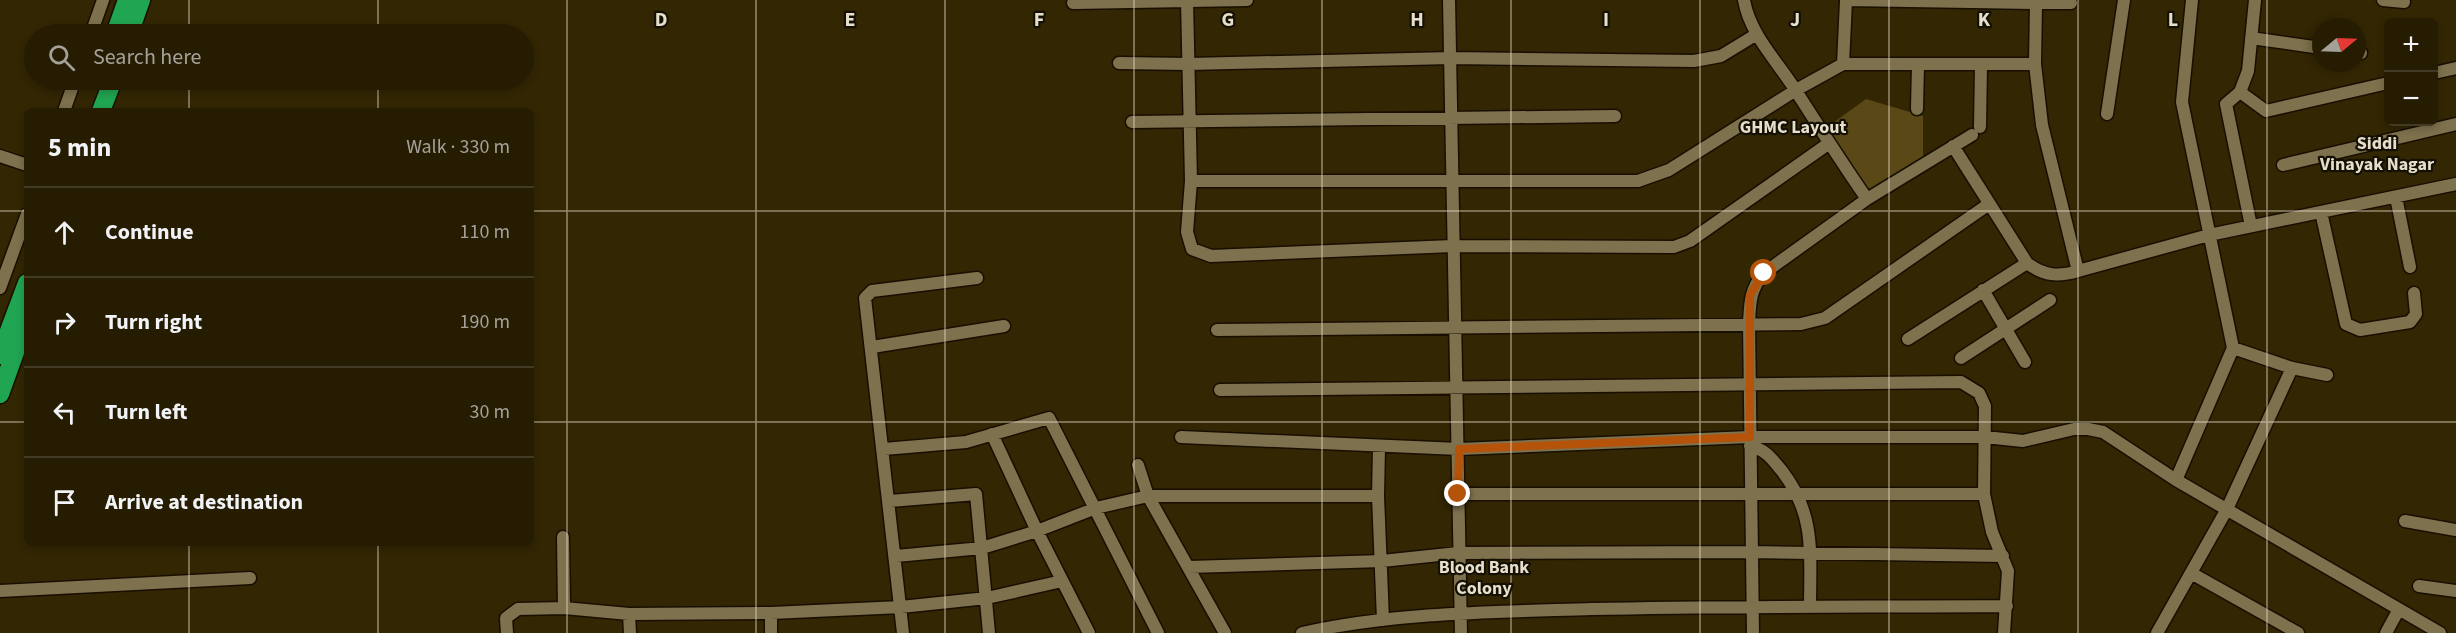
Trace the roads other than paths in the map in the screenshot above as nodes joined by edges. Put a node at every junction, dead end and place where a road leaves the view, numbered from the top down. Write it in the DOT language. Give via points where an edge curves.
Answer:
graph roads {
  1 [pos="103,0"];
  2 [pos="127,0"];
  3 [pos="141,0"];
  4 [pos="1247,0"];
  5 [pos="1449,0"];
  6 [pos="1744,0"];
  7 [pos="1995,0"];
  8 [pos="2124,0"];
  9 [pos="2192,0"];
  10 [pos="2255,0"];
  11 [pos="2383,0"];
  12 [pos="1187,1"];
  13 [pos="1846,1"];
  14 [pos="2404,2"];
  15 [pos="1073,3"];
  16 [pos="2036,3"];
  17 [pos="2071,3"];
  18 [pos="95,24"];
  19 [pos="119,24"];
  20 [pos="133,24"];
  21 [pos="1757,34"];
  22 [pos="2251,38"];
  23 [pos="2312,47"];
  24 [pos="1452,58"];
  25 [pos="1119,63"];
  26 [pos="1189,64"];
  27 [pos="1843,64"];
  28 [pos="1918,64"];
  29 [pos="2035,64"];
  30 [pos="1981,65"];
  31 [pos="2456,68"];
  32 [pos="2438,72"];
  33 [pos="2384,84"];
  34 [pos="71,90"];
  35 [pos="97,90"];
  36 [pos="109,90"];
  37 [pos="1796,90"];
  38 [pos="2240,92"];
  39 [pos="65,108"];
  40 [pos="91,108"];
  41 [pos="102,108"];
  42 [pos="1917,109"];
  43 [pos="2107,114"];
  44 [pos="1615,116"];
  45 [pos="1451,118"];
  46 [pos="1190,121"];
  47 [pos="1132,122"];
  48 [pos="2456,124"];
  49 [pos="1828,144"];
  50 [pos="1953,146"];
  51 [pos="0,156"];
  52 [pos="24,164"];
  53 [pos="2283,165"];
  54 [pos="1452,180"];
  55 [pos="1191,181"];
  56 [pos="2456,184"];
  57 [pos="2396,196"];
  58 [pos="1867,199"];
  59 [pos="1989,204"];
  60 [pos="2321,212"];
  61 [pos="24,222"];
  62 [pos="2251,226"];
  63 [pos="2209,235"];
  64 [pos="1453,246"];
  65 [pos="2027,263"];
  66 [pos="2410,267"];
  67 [pos="2078,271"];
  68 [pos="976,278"];
  69 [pos="0,288"];
  70 [pos="1983,290"];
  71 [pos="24,291"];
  72 [pos="2414,293"];
  73 [pos="2050,300"];
  74 [pos="1749,323"];
  75 [pos="24,326"];
  76 [pos="1004,326"];
  77 [pos="1454,327"];
  78 [pos="2005,329"];
  79 [pos="1217,330"];
  80 [pos="1908,339"];
  81 [pos="872,347"];
  82 [pos="2233,348"];
  83 [pos="0,355"];
  84 [pos="1961,358"];
  85 [pos="2025,362"];
  86 [pos="2292,368"];
  87 [pos="2327,375"];
  88 [pos="1750,384"];
  89 [pos="1455,387"];
  90 [pos="1220,390"];
  91 [pos="0,394"];
  92 [pos="992,434"];
  93 [pos="1181,437"];
  94 [pos="1985,437"];
  95 [pos="1750,441"];
  96 [pos="1379,447"];
  97 [pos="884,449"];
  98 [pos="1459,449"];
  99 [pos="1138,465"];
  100 [pos="2176,480"];
  101 [pos="1751,493"];
  102 [pos="1797,493"];
  103 [pos="1458,494"];
  104 [pos="1984,494"];
  105 [pos="1148,496"];
  106 [pos="1378,496"];
  107 [pos="890,501"];
  108 [pos="1096,508"];
  109 [pos="2227,509"];
  110 [pos="2405,521"];
  111 [pos="2456,530"];
  112 [pos="1037,531"];
  113 [pos="563,537"];
  114 [pos="982,548"];
  115 [pos="1752,552"];
  116 [pos="1810,553"];
  117 [pos="1458,554"];
  118 [pos="896,556"];
  119 [pos="2003,556"];
  120 [pos="1382,561"];
  121 [pos="1189,567"];
  122 [pos="2191,573"];
  123 [pos="250,578"];
  124 [pos="1062,580"];
  125 [pos="2419,586"];
  126 [pos="0,591"];
  127 [pos="2456,591"];
  128 [pos="987,598"];
  129 [pos="1752,606"];
  130 [pos="2007,606"];
  131 [pos="901,607"];
  132 [pos="1810,607"];
  133 [pos="564,608"];
  134 [pos="2399,609"];
  135 [pos="1461,612"];
  136 [pos="771,613"];
  137 [pos="629,614"];
  138 [pos="1383,620"];
  139 [pos="2162,631"];
  140 [pos="1310,632"];
  141 [pos="507,633"];
  142 [pos="630,633"];
  143 [pos="771,633"];
  144 [pos="903,633"];
  145 [pos="989,633"];
  146 [pos="1089,633"];
  147 [pos="1158,633"];
  148 [pos="1225,633"];
  149 [pos="1461,633"];
  150 [pos="1753,633"];
  151 [pos="2004,633"];
  152 [pos="2298,633"];
  153 [pos="2386,633"];
  154 [pos="2440,633"];
  1 -- 18 [label="street"];
  2 -- 19 [label="highway"];
  3 -- 20 [label="highway"];
  4 -- 12 [label="street"];
  5 -- 24 [label="street"];
  6 -- 21 [label="street" via="1747,17"];
  7 -- 13 [label="street"];
  7 -- 16 [label="street"];
  8 -- 43 [label="street"];
  9 -- 63 [label="street" via="2182,102"];
  10 -- 22 [label="street"];
  11 -- 14 [label="street"];
  12 -- 15 [label="street"];
  12 -- 26 [label="street"];
  13 -- 27 [label="street"];
  16 -- 17 [label="street"];
  16 -- 29 [label="street"];
  21 -- 24 [label="street" via="1708,60"];
  21 -- 37 [label="street"];
  22 -- 23 [label="street"];
  22 -- 38 [label="street" via="2248,71"];
  24 -- 26 [label="street"];
  24 -- 45 [label="street"];
  25 -- 26 [label="street"];
  26 -- 46 [label="street"];
  27 -- 28 [label="street"];
  27 -- 37 [label="street"];
  28 -- 30 [label="street"];
  28 -- 42 [label="street"];
  29 -- 30 [label="street"];
  29 -- 67 [label="street" via="2042,125"];
  30 -- 50 [label="street" via="1976,131"];
  31 -- 32 [label="street"];
  33 -- 38 [label="street" via="2266,111"];
  34 -- 39 [label="street"];
  35 -- 40 [label="highway"];
  36 -- 41 [label="highway"];
  37 -- 49 [label="street"];
  37 -- 54 [label="street" via="1650,178 1616,183"];
  38 -- 62 [label="street" via="2226,104"];
  44 -- 45 [label="street"];
  45 -- 46 [label="street"];
  45 -- 54 [label="street"];
  46 -- 47 [label="street"];
  46 -- 55 [label="street"];
  48 -- 53 [label="street"];
  49 -- 58 [label="street"];
  49 -- 64 [label="street" via="1690,241 1674,247"];
  50 -- 58 [label="street"];
  50 -- 59 [label="street"];
  51 -- 52 [label="street"];
  54 -- 55 [label="street"];
  54 -- 64 [label="street"];
  55 -- 64 [label="street" via="1188,240 1192,249 1211,256"];
  56 -- 57 [label="street"];
  57 -- 60 [label="street"];
  57 -- 66 [label="street"];
  58 -- 74 [label="street" via="1764,273 1750,295"];
  59 -- 65 [label="street"];
  59 -- 74 [label="street" via="1825,318 1801,324"];
  60 -- 62 [label="street"];
  60 -- 72 [label="street" via="2346,324 2361,330 2410,322 2416,314"];
  61 -- 69 [label="street"];
  62 -- 63 [label="street"];
  63 -- 67 [label="street"];
  63 -- 82 [label="street"];
  64 -- 77 [label="street"];
  65 -- 67 [label="street" via="2054,276"];
  65 -- 70 [label="street"];
  68 -- 81 [label="street" via="867,294"];
  70 -- 78 [label="street"];
  70 -- 80 [label="street"];
  71 -- 83 [label="highway"];
  73 -- 78 [label="street"];
  74 -- 77 [label="street"];
  74 -- 88 [label="street"];
  75 -- 91 [label="highway"];
  76 -- 81 [label="street"];
  77 -- 79 [label="street"];
  77 -- 89 [label="street"];
  78 -- 84 [label="street"];
  78 -- 85 [label="street"];
  81 -- 97 [label="street"];
  82 -- 86 [label="street"];
  82 -- 100 [label="street"];
  86 -- 87 [label="street"];
  86 -- 109 [label="street"];
  88 -- 89 [label="street"];
  88 -- 94 [label="street" via="1961,382 1983,400"];
  88 -- 95 [label="street"];
  89 -- 90 [label="street"];
  89 -- 98 [label="street"];
  92 -- 97 [label="street" via="966,442"];
  92 -- 108 [label="street" via="1049,418"];
  92 -- 112 [label="street"];
  93 -- 96 [label="street"];
  94 -- 95 [label="street"];
  94 -- 100 [label="street" via="2034,440 2073,429 2103,432"];
  94 -- 104 [label="street"];
  95 -- 98 [label="street"];
  95 -- 101 [label="street"];
  95 -- 102 [label="street" via="1762,448"];
  96 -- 98 [label="street"];
  96 -- 106 [label="street"];
  97 -- 107 [label="street"];
  98 -- 103 [label="street"];
  99 -- 105 [label="street"];
  100 -- 109 [label="street"];
  101 -- 102 [label="street"];
  101 -- 103 [label="street"];
  101 -- 115 [label="street"];
  102 -- 104 [label="street"];
  102 -- 116 [label="street" via="1810,532"];
  103 -- 117 [label="street"];
  104 -- 119 [label="street" via="1992,532"];
  105 -- 106 [label="street"];
  105 -- 108 [label="street"];
  105 -- 121 [label="street"];
  106 -- 120 [label="street"];
  107 -- 114 [label="street" via="976,494"];
  107 -- 118 [label="street"];
  108 -- 112 [label="street"];
  108 -- 147 [label="street"];
  109 -- 122 [label="street"];
  109 -- 134 [label="street"];
  110 -- 111 [label="street"];
  112 -- 114 [label="street"];
  112 -- 124 [label="street"];
  113 -- 133 [label="street"];
  114 -- 118 [label="street"];
  114 -- 128 [label="street"];
  115 -- 116 [label="street"];
  115 -- 117 [label="street"];
  115 -- 129 [label="street"];
  116 -- 119 [label="street"];
  116 -- 132 [label="street"];
  117 -- 120 [label="street"];
  117 -- 135 [label="street"];
  118 -- 131 [label="street"];
  119 -- 130 [label="street" via="2008,571"];
  120 -- 121 [label="street"];
  120 -- 138 [label="street"];
  121 -- 148 [label="street"];
  122 -- 139 [label="street"];
  122 -- 152 [label="street"];
  123 -- 126 [label="street"];
  124 -- 128 [label="street"];
  124 -- 146 [label="street"];
  125 -- 127 [label="street"];
  128 -- 131 [label="street"];
  128 -- 145 [label="street"];
  129 -- 132 [label="street"];
  129 -- 135 [label="street"];
  129 -- 150 [label="street"];
  130 -- 132 [label="street"];
  130 -- 151 [label="street"];
  131 -- 136 [label="street"];
  131 -- 144 [label="street"];
  133 -- 137 [label="street"];
  133 -- 141 [label="street" via="518,609 506,618"];
  134 -- 153 [label="street"];
  134 -- 154 [label="street"];
  135 -- 138 [label="street"];
  135 -- 149 [label="street"];
  136 -- 137 [label="street"];
  136 -- 143 [label="street"];
  137 -- 142 [label="street"];
  138 -- 140 [label="street"];
}
